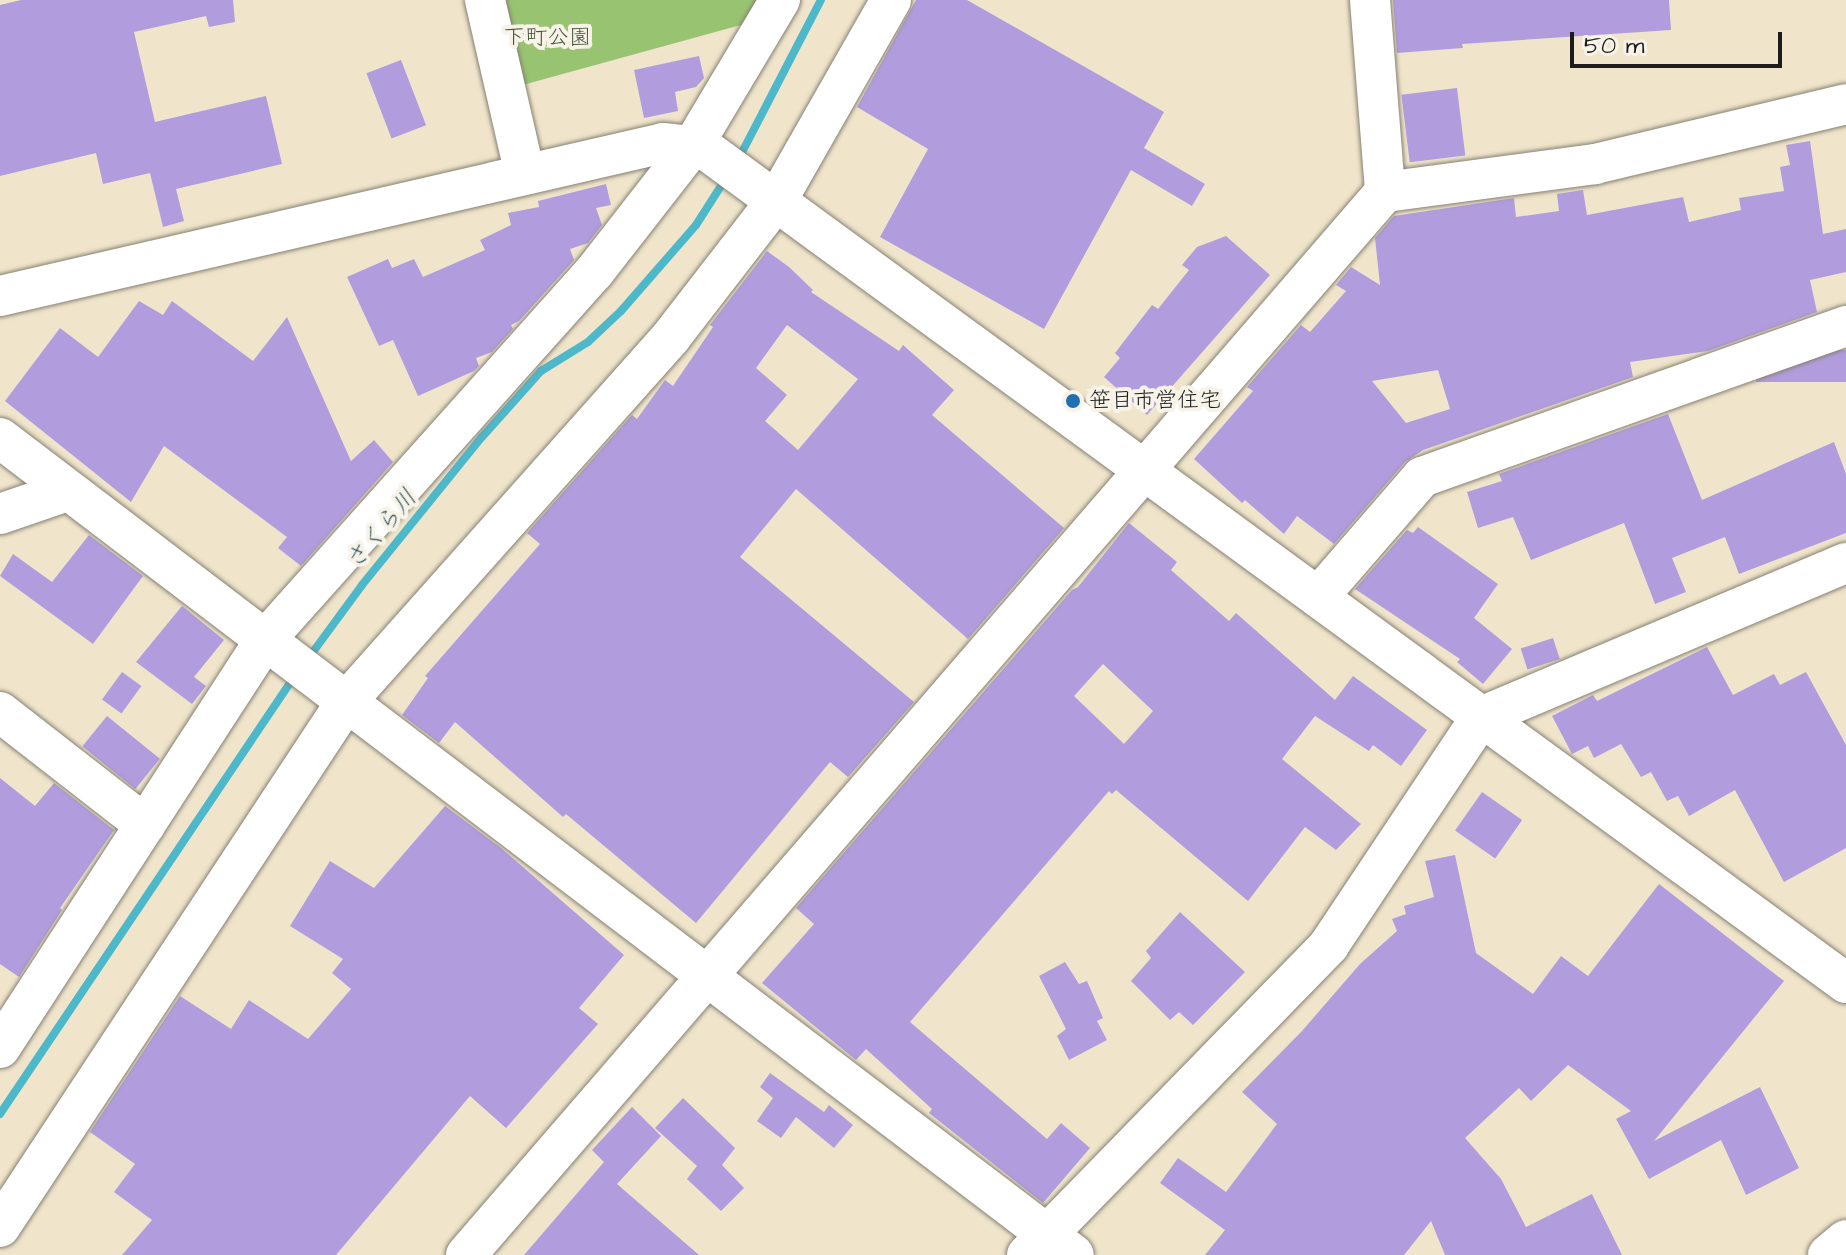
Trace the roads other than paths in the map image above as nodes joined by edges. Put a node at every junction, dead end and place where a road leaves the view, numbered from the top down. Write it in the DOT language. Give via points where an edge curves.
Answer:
graph roads {
  1 [pos="485,0"];
  2 [pos="780,0"];
  3 [pos="891,0"];
  4 [pos="1370,0"];
  5 [pos="1846,104"];
  6 [pos="698,146"];
  7 [pos="525,174"];
  8 [pos="1385,192"];
  9 [pos="768,194"];
  10 [pos="0,296"];
  11 [pos="1846,326"];
  12 [pos="0,438"];
  13 [pos="1144,470"];
  14 [pos="67,491"];
  15 [pos="0,514"];
  16 [pos="1846,563"];
  17 [pos="1318,597"];
  18 [pos="303,669"];
  19 [pos="0,712"];
  20 [pos="1481,717"];
  21 [pos="145,825"];
  22 [pos="706,975"];
  23 [pos="1846,983"];
  24 [pos="12,1001"];
  25 [pos="0,1048"];
  26 [pos="0,1227"];
  27 [pos="1846,1240"];
  28 [pos="1050,1248"];
  29 [pos="466,1255"];
  30 [pos="1828,1255"];
  1 -- 7 [label="street"];
  2 -- 6 [label="street"];
  3 -- 9 [label="street"];
  4 -- 8 [label="street"];
  5 -- 8 [label="street" via="1595,164"];
  6 -- 7 [label="street" via="663,143"];
  6 -- 9 [label="street"];
  6 -- 18 [label="street" via="595,271"];
  7 -- 10 [label="street"];
  8 -- 13 [label="street"];
  9 -- 13 [label="street"];
  9 -- 18 [label="street" via="671,337"];
  11 -- 17 [label="street" via="1422,477"];
  12 -- 14 [label="street"];
  13 -- 17 [label="street"];
  13 -- 22 [label="street"];
  14 -- 15 [label="street"];
  14 -- 18 [label="street"];
  16 -- 20 [label="street"];
  17 -- 20 [label="street"];
  18 -- 21 [label="street"];
  18 -- 22 [label="street"];
  18 -- 26 [label="street"];
  19 -- 21 [label="street"];
  20 -- 23 [label="street"];
  20 -- 28 [label="street" via="1329,945"];
  21 -- 24 [label="street"];
  22 -- 28 [label="street"];
  22 -- 29 [label="street"];
  24 -- 25 [label="street"];
  27 -- 30 [label="street"];
}
